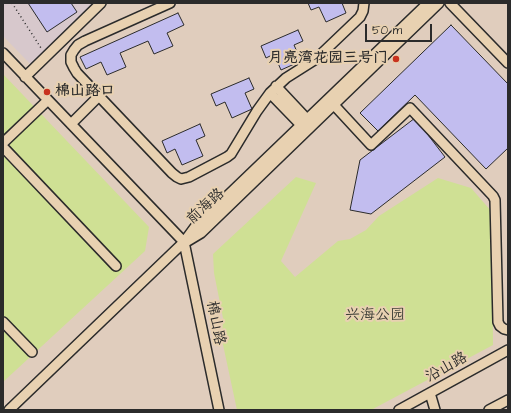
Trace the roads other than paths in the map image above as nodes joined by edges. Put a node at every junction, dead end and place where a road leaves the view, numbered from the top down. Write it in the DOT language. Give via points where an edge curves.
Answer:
graph roads {
  1 [pos="101,3"];
  2 [pos="170,3"];
  3 [pos="364,3"];
  4 [pos="428,3"];
  5 [pos="439,3"];
  6 [pos="450,3"];
  7 [pos="3,54"];
  8 [pos="508,63"];
  9 [pos="26,77"];
  10 [pos="273,90"];
  11 [pos="99,96"];
  12 [pos="48,100"];
  13 [pos="334,105"];
  14 [pos="304,122"];
  15 [pos="71,124"];
  16 [pos="3,143"];
  17 [pos="3,148"];
  18 [pos="184,242"];
  19 [pos="116,266"];
  20 [pos="3,322"];
  21 [pos="508,330"];
  22 [pos="508,350"];
  23 [pos="32,352"];
  24 [pos="430,393"];
  25 [pos="508,400"];
  26 [pos="8,410"];
  27 [pos="219,410"];
  28 [pos="399,410"];
  29 [pos="435,410"];
  30 [pos="490,410"];
  1 -- 9 [label="street"];
  2 -- 11 [label="street" via="85,41 74,50 74,68"];
  3 -- 10 [label="street" via="360,16 316,59 286,78"];
  4 -- 14 [label="street, 前海路"];
  5 -- 13 [label="street, 前海路"];
  6 -- 8 [label="street"];
  7 -- 9 [label="street"];
  9 -- 12 [label="street"];
  10 -- 11 [label="street" via="231,154 189,178 181,179 172,173"];
  10 -- 14 [label="street"];
  11 -- 15 [label="street"];
  12 -- 15 [label="street"];
  12 -- 16 [label="street"];
  13 -- 18 [label="street, 前海路" via="201,233"];
  13 -- 21 [label="street" via="371,145 410,108 493,196 498,322"];
  14 -- 18 [label="street, 前海路" via="195,227"];
  15 -- 18 [label="street"];
  17 -- 19 [label="street"];
  18 -- 26 [label="street"];
  18 -- 27 [label="street, 棉山路"];
  20 -- 23 [label="street"];
  22 -- 24 [label="street, 沿山路"];
  24 -- 28 [label="street, 沿山路"];
  24 -- 29 [label="street"];
  25 -- 30 [label="street"];
}
